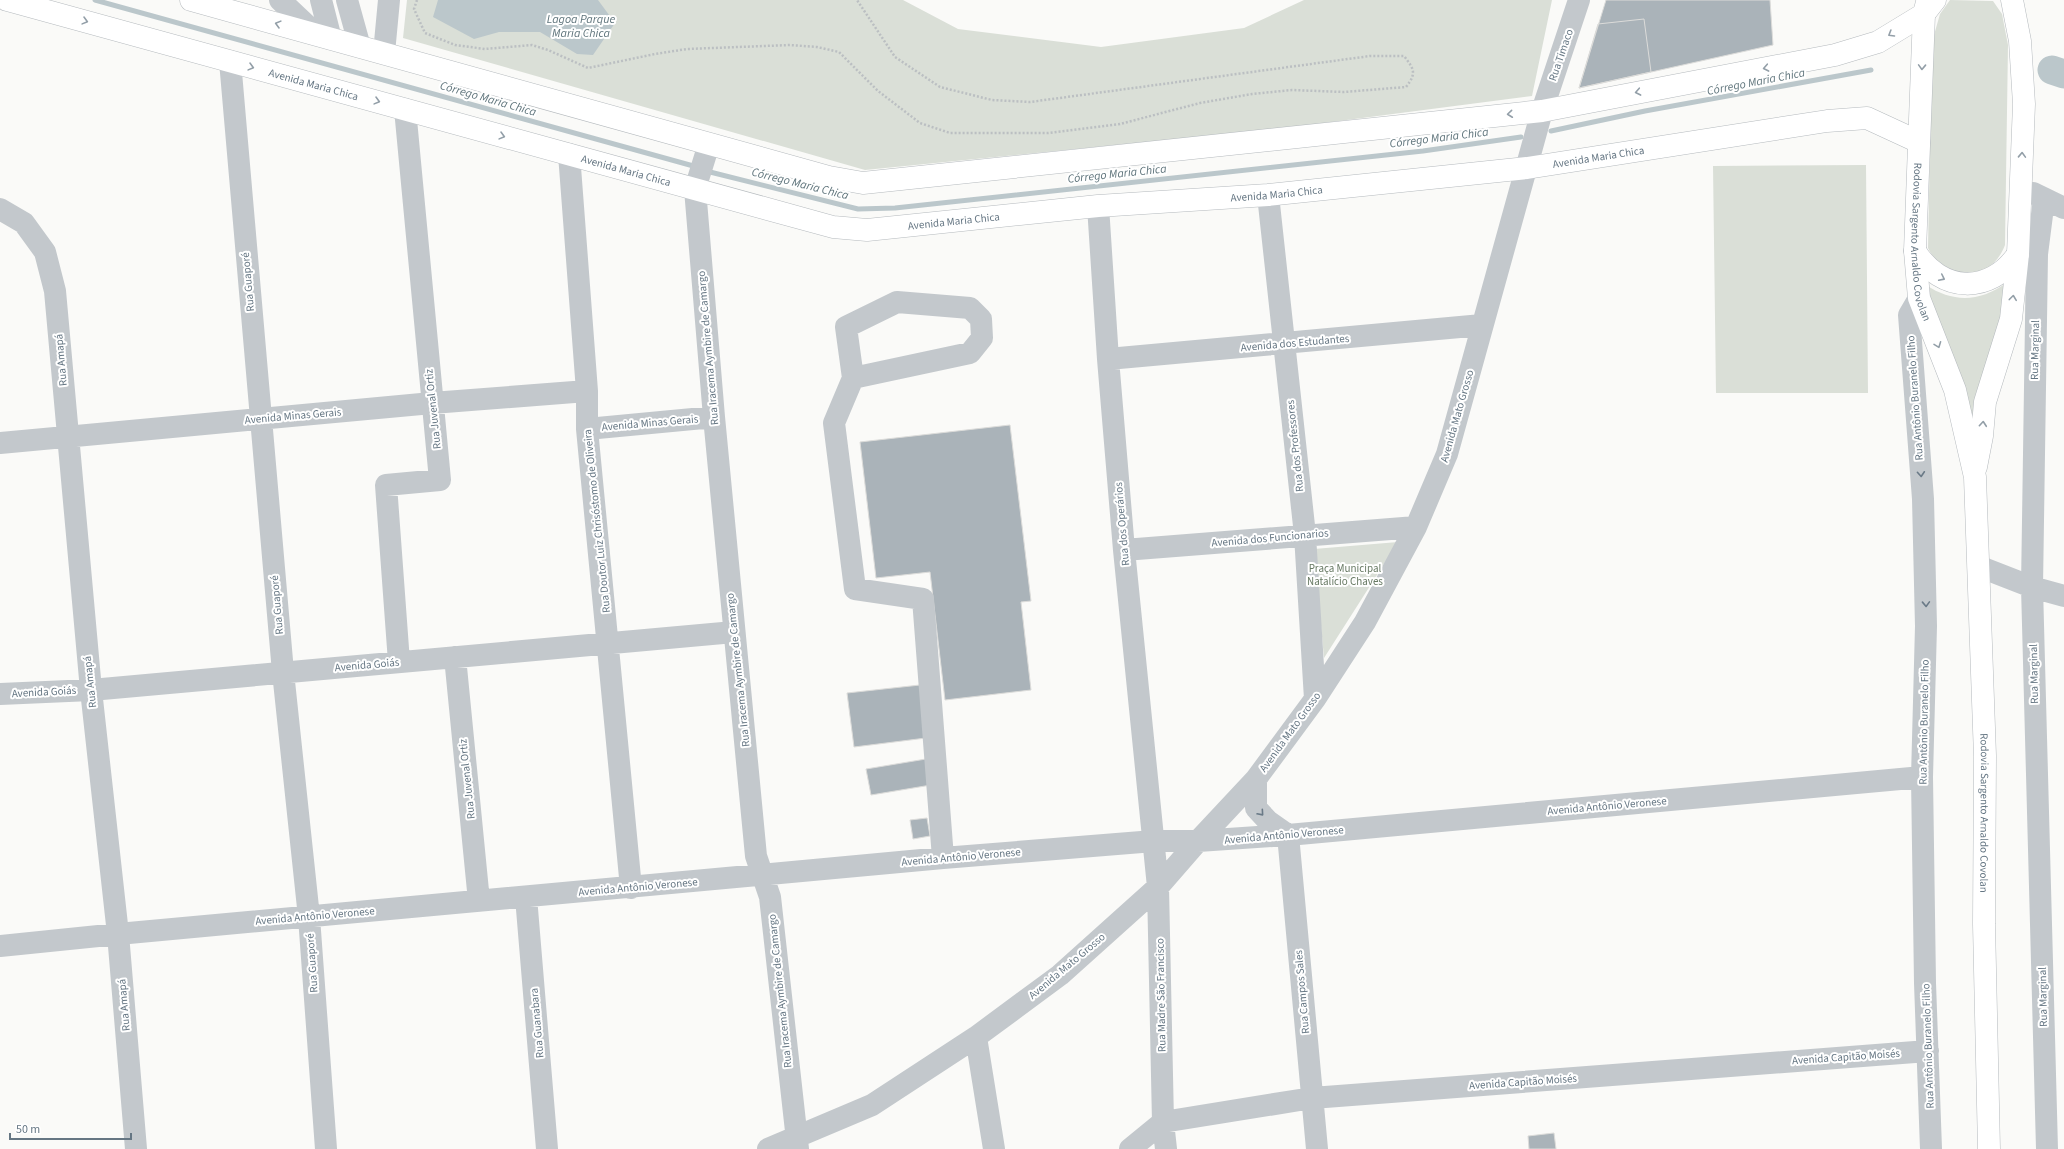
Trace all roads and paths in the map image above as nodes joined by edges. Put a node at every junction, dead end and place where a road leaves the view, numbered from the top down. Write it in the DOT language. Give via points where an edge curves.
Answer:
graph roads {
  1 [pos="7,0"];
  2 [pos="191,0"];
  3 [pos="280,0"];
  4 [pos="321,0"];
  5 [pos="347,0"];
  6 [pos="389,0"];
  7 [pos="417,0"];
  8 [pos="857,0"];
  9 [pos="1579,0"];
  10 [pos="1929,5"];
  11 [pos="2011,6"];
  12 [pos="61,9"];
  13 [pos="323,37"];
  14 [pos="360,47"];
  15 [pos="384,53"];
  16 [pos="230,61"];
  17 [pos="405,109"];
  18 [pos="1542,110"];
  19 [pos="1919,142"];
  20 [pos="709,146"];
  21 [pos="569,154"];
  22 [pos="1527,168"];
  23 [pos="696,186"];
  24 [pos="2021,188"];
  25 [pos="1268,195"];
  26 [pos="2044,199"];
  27 [pos="1098,206"];
  28 [pos="2064,208"];
  29 [pos="0,209"];
  30 [pos="1915,251"];
  31 [pos="2018,254"];
  32 [pos="1919,298"];
  33 [pos="1482,326"];
  34 [pos="1284,344"];
  35 [pos="1108,359"];
  36 [pos="854,378"];
  37 [pos="587,391"];
  38 [pos="432,403"];
  39 [pos="714,417"];
  40 [pos="260,419"];
  41 [pos="587,429"];
  42 [pos="68,438"];
  43 [pos="0,443"];
  44 [pos="1975,476"];
  45 [pos="1416,526"];
  46 [pos="1305,535"];
  47 [pos="1124,550"];
  48 [pos="1978,566"];
  49 [pos="2032,587"];
  50 [pos="2064,596"];
  51 [pos="734,632"];
  52 [pos="609,643"];
  53 [pos="455,657"];
  54 [pos="399,662"];
  55 [pos="283,672"];
  56 [pos="91,690"];
  57 [pos="0,694"];
  58 [pos="1314,699"];
  59 [pos="1922,777"];
  60 [pos="1256,779"];
  61 [pos="1288,835"];
  62 [pos="1154,841"];
  63 [pos="1198,841"];
  64 [pos="943,858"];
  65 [pos="763,876"];
  66 [pos="1158,887"];
  67 [pos="632,888"];
  68 [pos="526,897"];
  69 [pos="479,901"];
  70 [pos="309,917"];
  71 [pos="118,934"];
  72 [pos="0,946"];
  73 [pos="976,1037"];
  74 [pos="1928,1051"];
  75 [pos="1312,1098"];
  76 [pos="1163,1122"];
  77 [pos="797,1143"];
  78 [pos="136,1149"];
  79 [pos="326,1149"];
  80 [pos="548,1149"];
  81 [pos="768,1149"];
  82 [pos="994,1149"];
  83 [pos="1130,1149"];
  84 [pos="1166,1149"];
  85 [pos="1317,1149"];
  86 [pos="1931,1149"];
  87 [pos="1988,1149"];
  88 [pos="2047,1149"];
  1 -- 12 [label="main road, Avenida Maria Chica"];
  13 -- 2 [label="main road, one-way"];
  3 -- 13 [label="street"];
  4 -- 13 [label="street"];
  5 -- 14 [label="street"];
  6 -- 15 [label="street"];
  7 -- 8 [label="path" via="414,9 425,33 455,45 486,49 532,45 588,68 687,49 790,45 839,52 878,91 920,122 950,133 1048,133 1113,125 1200,103 1252,94 1292,90 1344,92 1406,87 1413,79 1413,69 1404,56 1370,56 1030,102 992,100 940,87 895,57"];
  9 -- 18 [label="street, Rua Timaco"];
  10 -- 18 [label="main road, one-way" via="1878,42 1835,55"];
  10 -- 19 [label="main road, Rodovia Sargento Arnaldo Covolan, one-way"];
  24 -- 11 [label="main road, Rodovia Sargento Arnaldo Covolan, one-way" via="2024,104 2020,41"];
  12 -- 16 [label="main road, Avenida Maria Chica, one-way"];
  13 -- 14 [label="main road"];
  14 -- 15 [label="main road"];
  15 -- 20 [label="main road"];
  16 -- 17 [label="main road, Avenida Maria Chica, one-way"];
  16 -- 40 [label="street, Rua Guaporé"];
  17 -- 21 [label="main road, Avenida Maria Chica, one-way"];
  17 -- 38 [label="street, Rua Juvenal Ortiz"];
  18 -- 20 [label="main road, one-way" via="863,183 829,177"];
  18 -- 22 [label="street, Avenida Mato Grosso"];
  19 -- 22 [label="main road, Avenida Maria Chica" via="1867,118 1827,121"];
  19 -- 30 [label="main road, Rodovia Sargento Arnaldo Covolan"];
  20 -- 23 [label="street"];
  21 -- 23 [label="main road, Avenida Maria Chica"];
  21 -- 37 [label="street, Rua Doutor Luiz Chrisóstomo de Oliveira"];
  22 -- 25 [label="main road, Avenida Maria Chica"];
  22 -- 33 [label="street, Avenida Mato Grosso"];
  23 -- 27 [label="main road, Avenida Maria Chica" via="833,227 867,230"];
  23 -- 39 [label="street, Rua Iracema Aymbire de Camargo"];
  24 -- 26 [label="street"];
  24 -- 31 [label="main road, Rodovia Sargento Arnaldo Covolan"];
  25 -- 27 [label="main road, Avenida Maria Chica"];
  25 -- 34 [label="street, Rua dos Professores"];
  26 -- 28 [label="street"];
  26 -- 49 [label="street, Rua Marginal" via="2037,254"];
  27 -- 35 [label="street, Rua dos Operários"];
  29 -- 42 [label="street, Rua Amapá" via="24,223 45,252 55,291"];
  30 -- 31 [label="main road, one-way" via="1921,262 1939,277 1962,284 1973,284 1994,278 2012,264"];
  30 -- 32 [label="main road, Rodovia Sargento Arnaldo Covolan"];
  44 -- 31 [label="main road, Rodovia Sargento Arnaldo Covolan, one-way" via="1985,402 2011,319"];
  32 -- 44 [label="main road, Rodovia Sargento Arnaldo Covolan, one-way" via="1955,390"];
  32 -- 59 [label="street, Rua Antônio Buranelo Filho, one-way" via="1909,315 1923,498 1926,618"];
  33 -- 34 [label="street, Avenida dos Estudantes"];
  33 -- 45 [label="street, Avenida Mato Grosso" via="1447,454"];
  34 -- 35 [label="street, Avenida dos Estudantes"];
  34 -- 46 [label="street, Rua dos Professores"];
  35 -- 47 [label="street, Rua dos Operários"];
  36 -- 36 [label="street" via="970,353 982,338 981,319 970,308 897,302 846,327"];
  36 -- 64 [label="street" via="834,423 855,589 923,599"];
  37 -- 38 [label="street, Avenida Minas Gerais"];
  37 -- 41 [label="street, Rua Doutor Luiz Chrisóstomo de Oliveira"];
  38 -- 40 [label="street, Avenida Minas Gerais"];
  38 -- 54 [label="street, Rua Juvenal Ortiz" via="440,480 386,485"];
  39 -- 41 [label="street, Avenida Minas Gerais"];
  39 -- 51 [label="street, Rua Iracema Aymbire de Camargo"];
  40 -- 42 [label="street, Avenida Minas Gerais"];
  40 -- 55 [label="street, Rua Guaporé"];
  41 -- 52 [label="street, Rua Doutor Luiz Chrisóstomo de Oliveira"];
  42 -- 43 [label="street, Avenida Minas Gerais"];
  42 -- 56 [label="street, Rua Amapá"];
  44 -- 48 [label="main road, Rodovia Sargento Arnaldo Covolan"];
  45 -- 46 [label="street, Avenida dos Funcionarios"];
  45 -- 58 [label="street, Avenida Mato Grosso" via="1365,622"];
  46 -- 47 [label="street, Avenida dos Funcionarios"];
  46 -- 58 [label="street, Rua dos Professores"];
  47 -- 62 [label="street, Rua dos Operários"];
  48 -- 49 [label="street"];
  48 -- 87 [label="main road, Rodovia Sargento Arnaldo Covolan" via="1985,756 1984,924"];
  49 -- 50 [label="street"];
  49 -- 88 [label="street, Rua Marginal"];
  51 -- 52 [label="street, Avenida Goiás"];
  51 -- 65 [label="street, Rua Iracema Aymbire de Camargo" via="756,856"];
  52 -- 53 [label="street, Avenida Goiás"];
  52 -- 67 [label="street, Rua Doutor Luiz Chrisóstomo de Oliveira"];
  53 -- 54 [label="street, Avenida Goiás"];
  53 -- 69 [label="street, Rua Juvenal Ortiz"];
  54 -- 55 [label="street, Avenida Goiás"];
  55 -- 56 [label="street, Avenida Goiás"];
  55 -- 70 [label="street, Rua Guaporé"];
  56 -- 57 [label="street, Avenida Goiás"];
  56 -- 71 [label="street, Rua Amapá"];
  58 -- 60 [label="street, Avenida Mato Grosso"];
  59 -- 61 [label="street, Avenida Antônio Veronese"];
  59 -- 74 [label="street, Rua Antônio Buranelo Filho"];
  60 -- 61 [label="street, one-way" via="1256,808 1268,822"];
  60 -- 63 [label="street, Avenida Mato Grosso"];
  61 -- 63 [label="street, Avenida Antônio Veronese"];
  61 -- 75 [label="street, Rua Campos Sales"];
  62 -- 63 [label="street, Avenida Antônio Veronese"];
  62 -- 64 [label="street, Avenida Antônio Veronese"];
  62 -- 66 [label="street, Rua Madre São Francisco"];
  63 -- 66 [label="street, Avenida Mato Grosso"];
  64 -- 65 [label="street, Avenida Antônio Veronese"];
  65 -- 67 [label="street, Avenida Antônio Veronese"];
  65 -- 77 [label="street, Rua Iracema Aymbire de Camargo" via="770,897"];
  66 -- 73 [label="street, Avenida Mato Grosso" via="1060,975"];
  66 -- 76 [label="street, Rua Madre São Francisco"];
  67 -- 68 [label="street, Avenida Antônio Veronese"];
  68 -- 69 [label="street, Avenida Antônio Veronese"];
  68 -- 80 [label="street, Rua Guanabara"];
  69 -- 70 [label="street, Avenida Antônio Veronese"];
  70 -- 71 [label="street, Avenida Antônio Veronese"];
  70 -- 79 [label="street, Rua Guaporé"];
  71 -- 72 [label="street, Avenida Antônio Veronese"];
  71 -- 78 [label="street, Rua Amapá"];
  73 -- 77 [label="street, Avenida Mato Grosso" via="872,1105"];
  73 -- 82 [label="street"];
  74 -- 75 [label="street, Avenida Capitão Moisés"];
  74 -- 86 [label="street, Rua Antônio Buranelo Filho"];
  75 -- 76 [label="street, Avenida Capitão Moisés"];
  75 -- 85 [label="street, Rua Campos Sales"];
  76 -- 83 [label="street"];
  76 -- 84 [label="street, Rua Madre São Francisco"];
  77 -- 81 [label="street, Avenida Mato Grosso"];
}
